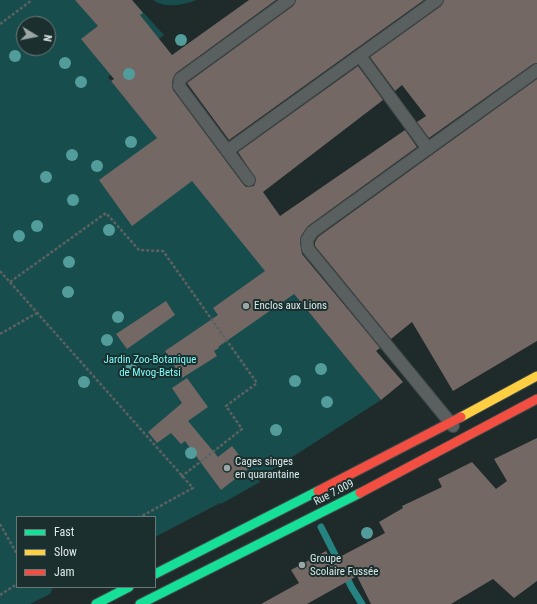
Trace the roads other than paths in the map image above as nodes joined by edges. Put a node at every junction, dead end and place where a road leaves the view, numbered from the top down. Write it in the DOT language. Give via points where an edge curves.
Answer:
graph roads {
  1 [pos="289,0"];
  2 [pos="437,0"];
  3 [pos="360,56"];
  4 [pos="537,70"];
  5 [pos="428,149"];
  6 [pos="227,151"];
  7 [pos="249,180"];
  8 [pos="537,376"];
  9 [pos="537,399"];
  10 [pos="451,422"];
  11 [pos="460,440"];
  12 [pos="156,573"];
  13 [pos="127,588"];
  14 [pos="96,604"];
  15 [pos="140,604"];
  1 -- 6 [label="lane" via="180,79 179,86"];
  2 -- 3 [label="lane"];
  3 -- 5 [label="lane"];
  3 -- 6 [label="lane"];
  4 -- 5 [label="lane"];
  5 -- 10 [label="lane" via="312,232 307,240 308,249"];
  6 -- 7 [label="lane"];
  8 -- 10 [label="main road, Rue 7.009"];
  9 -- 11 [label="main road, Rue 7.009"];
  10 -- 11 [label="lane"];
  10 -- 12 [label="main road, Rue 7.009"];
  11 -- 15 [label="main road, Rue 7.009"];
  13 -- 14 [label="main road"];
}
